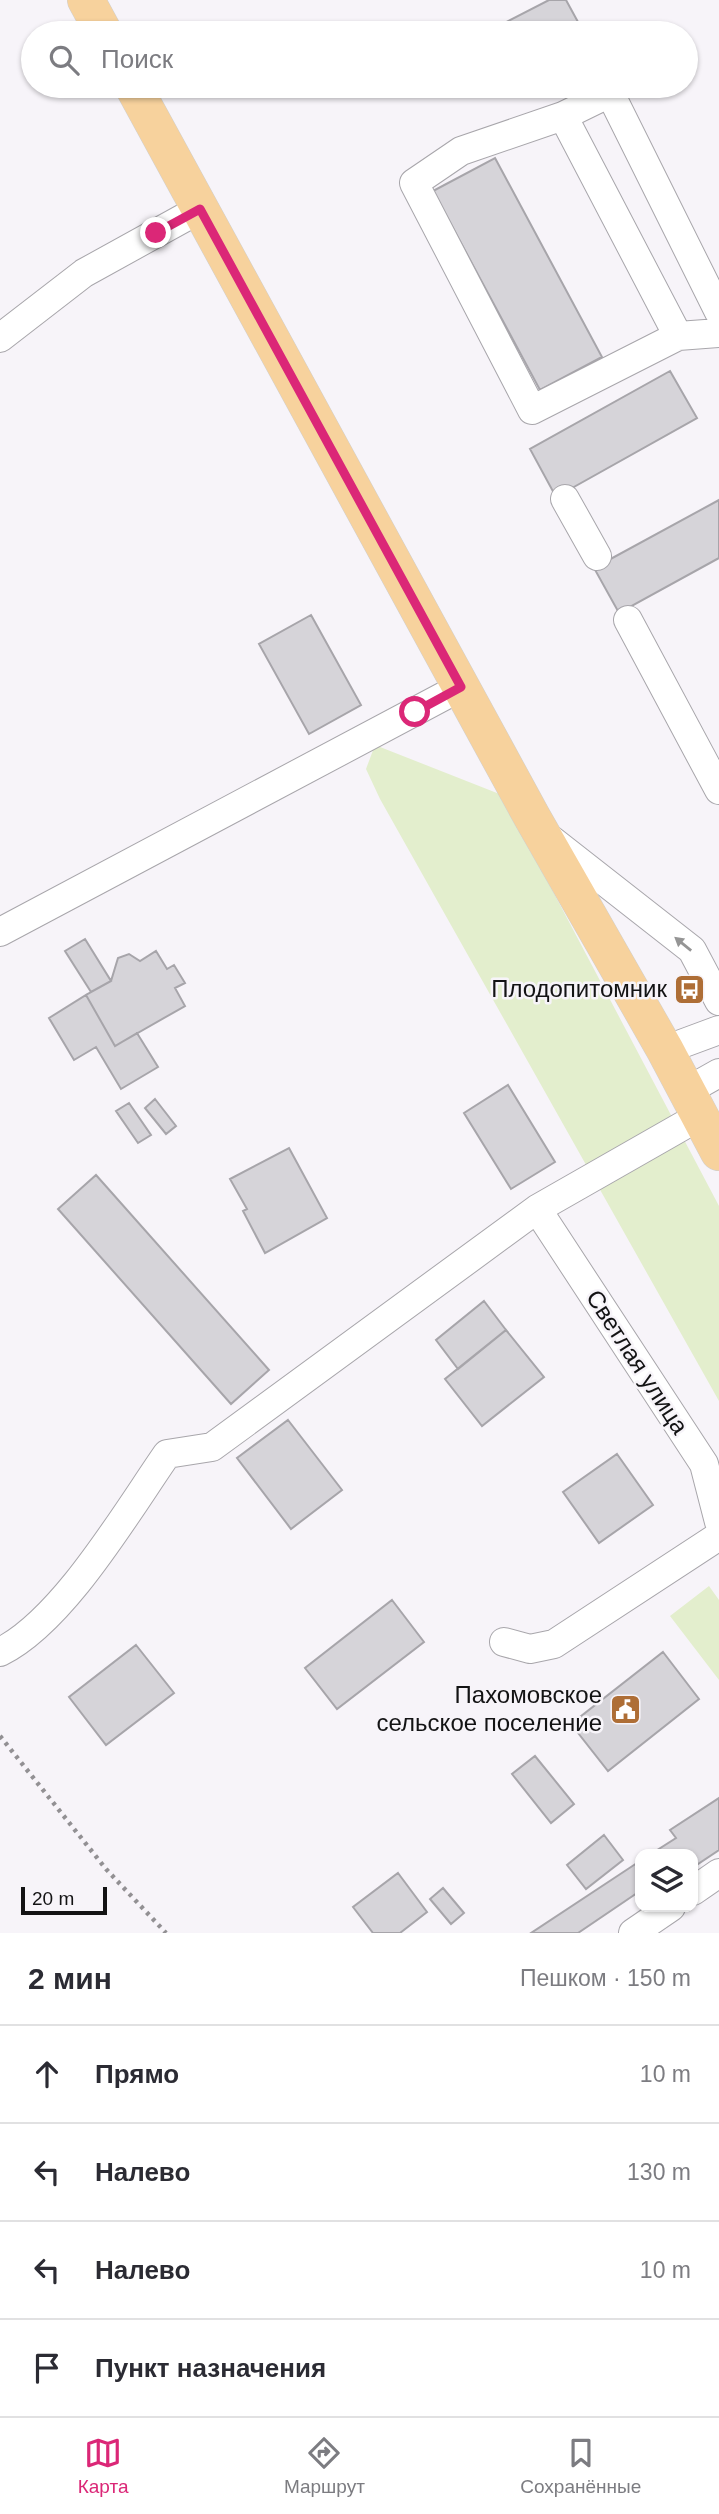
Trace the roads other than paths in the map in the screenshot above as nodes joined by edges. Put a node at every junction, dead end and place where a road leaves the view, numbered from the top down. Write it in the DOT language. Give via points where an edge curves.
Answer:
graph roads {
  1 [pos="86,0"];
  2 [pos="97,21"];
  3 [pos="140,98"];
  4 [pos="600,98"];
  5 [pos="613,98"];
  6 [pos="563,116"];
  7 [pos="200,209"];
  8 [pos="718,305"];
  9 [pos="719,333"];
  10 [pos="678,336"];
  11 [pos="0,338"];
  12 [pos="565,499"];
  13 [pos="597,556"];
  14 [pos="628,620"];
  15 [pos="461,687"];
  16 [pos="719,790"];
  17 [pos="539,830"];
  18 [pos="0,932"];
  19 [pos="719,1001"];
  20 [pos="719,1030"];
  21 [pos="665,1050"];
  22 [pos="719,1073"];
  23 [pos="693,1103"];
  24 [pos="719,1152"];
  25 [pos="537,1209"];
  26 [pos="719,1522"];
  27 [pos="719,1536"];
  28 [pos="504,1642"];
  29 [pos="0,1652"];
  30 [pos="719,1873"];
  31 [pos="698,1888"];
  32 [pos="664,1912"];
  33 [pos="633,1933"];
  1 -- 2 [label="main road"];
  3 -- 7 [label="main road"];
  4 -- 6 [label="street"];
  5 -- 8 [label="street"];
  6 -- 10 [label="street"];
  6 -- 10 [label="street" via="461,151 414,184 531,410"];
  7 -- 11 [label="street" via="84,273"];
  7 -- 15 [label="main road"];
  9 -- 10 [label="street"];
  12 -- 13 [label="street"];
  14 -- 16 [label="street"];
  15 -- 17 [label="main road"];
  15 -- 18 [label="street"];
  19 -- 17 [label="street, one-way" via="692,950"];
  17 -- 21 [label="main road"];
  20 -- 21 [label="street"];
  21 -- 23 [label="main road"];
  22 -- 23 [label="street"];
  23 -- 24 [label="main road"];
  23 -- 25 [label="street"];
  25 -- 26 [label="street, Светлая улица" via="704,1464"];
  25 -- 29 [label="street" via="212,1447 167,1454 67,1595 17,1644"];
  27 -- 28 [label="street" via="554,1644 530,1649"];
  30 -- 31 [label="street"];
  32 -- 33 [label="street"];
}
